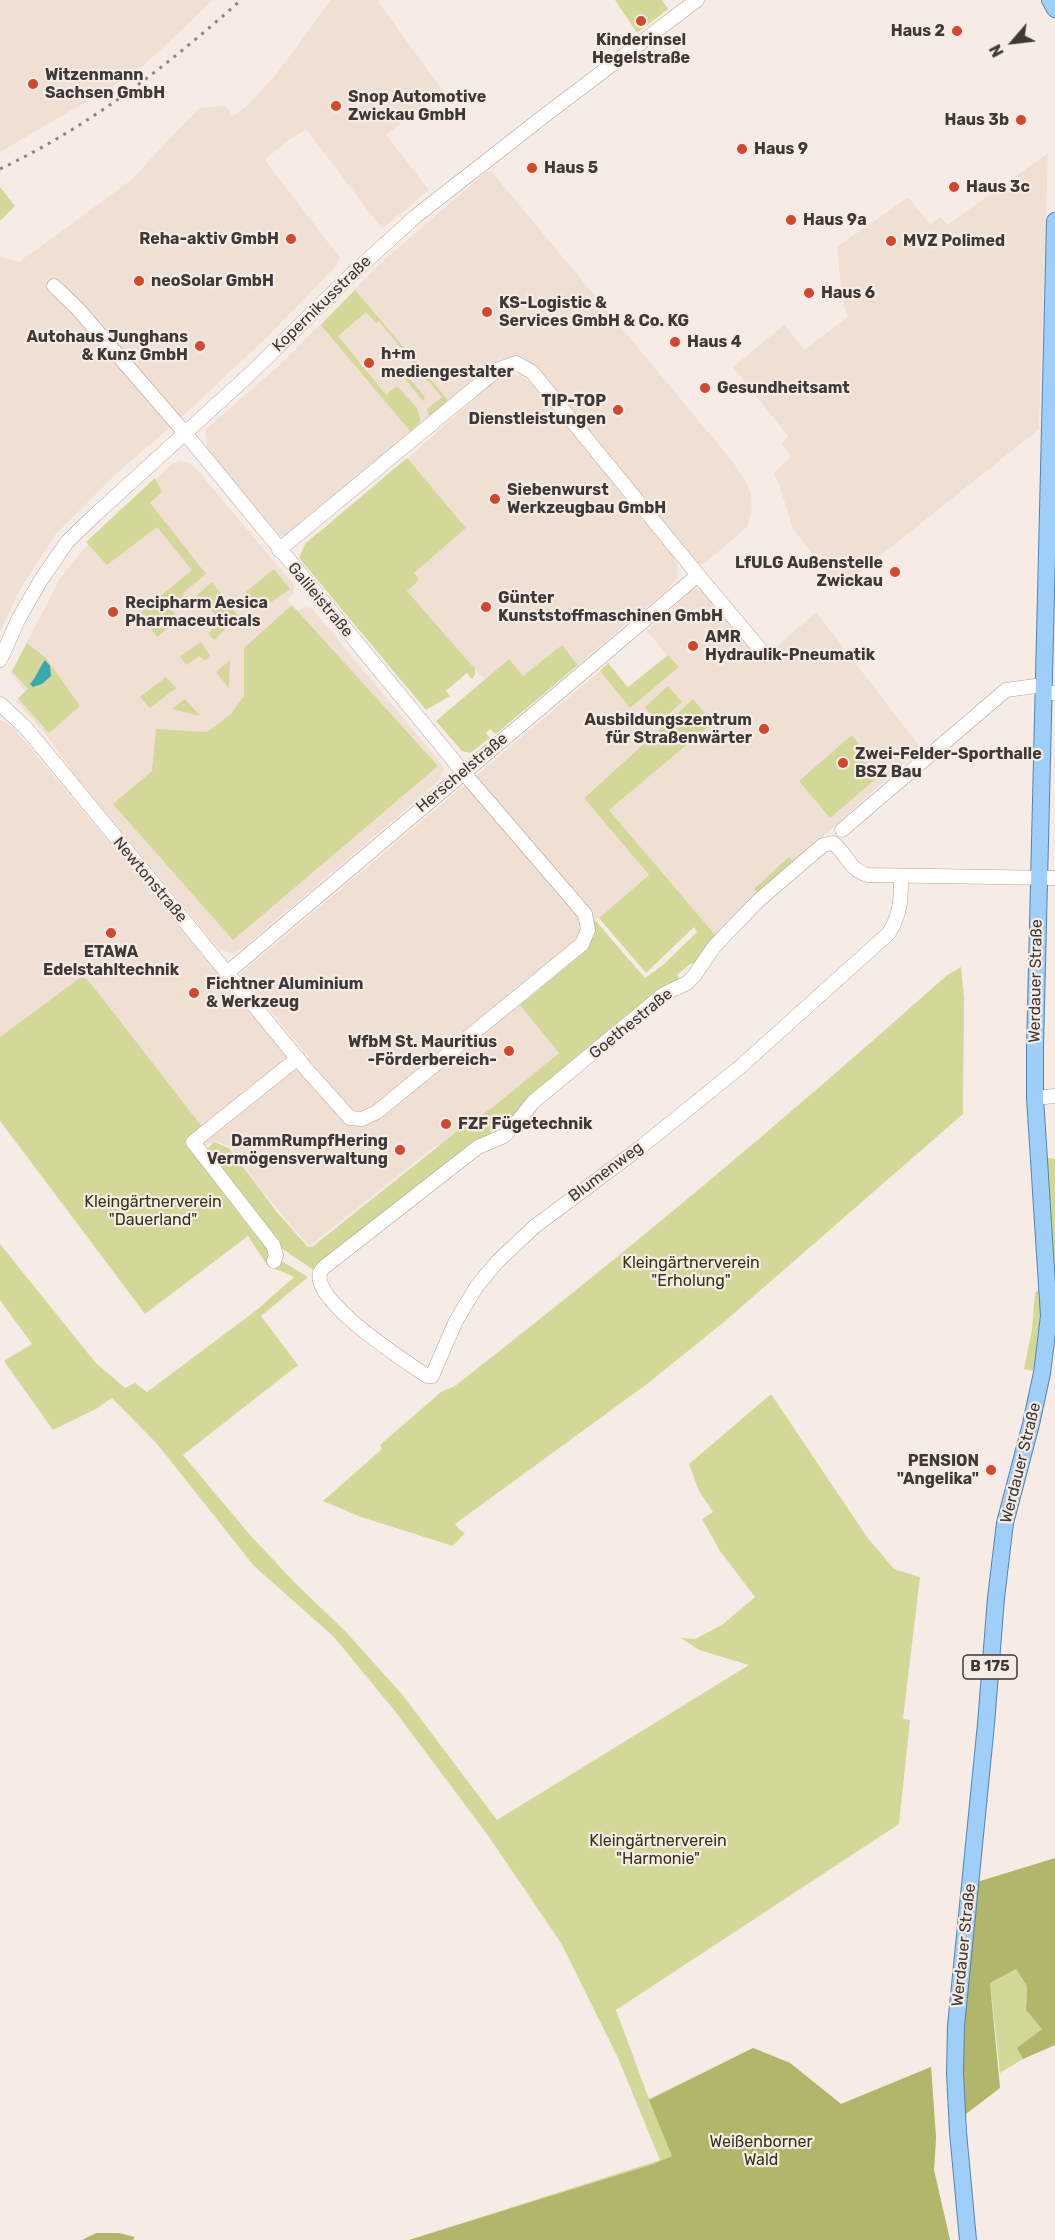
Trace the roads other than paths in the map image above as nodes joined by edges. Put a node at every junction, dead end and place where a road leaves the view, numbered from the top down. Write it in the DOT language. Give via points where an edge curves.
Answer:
graph roads {
  1 [pos="697,0"];
  2 [pos="1050,0"];
  3 [pos="1055,9"];
  4 [pos="1055,221"];
  5 [pos="54,286"];
  6 [pos="1052,422"];
  7 [pos="185,433"];
  8 [pos="279,550"];
  9 [pos="698,574"];
  10 [pos="765,655"];
  11 [pos="0,660"];
  12 [pos="1047,690"];
  13 [pos="0,704"];
  14 [pos="463,772"];
  15 [pos="842,830"];
  16 [pos="901,876"];
  17 [pos="1046,878"];
  18 [pos="585,914"];
  19 [pos="227,973"];
  20 [pos="298,1058"];
  21 [pos="1055,1096"];
  22 [pos="1035,1098"];
  23 [pos="274,1261"];
  24 [pos="318,1275"];
  25 [pos="968,2240"];
  1 -- 7 [label="street, Kopernikusstraße" via="416,216"];
  2 -- 3 [label="main road"];
  4 -- 6 [label="main road, Werdauer Straße / B 175"];
  5 -- 7 [label="street, Galileistraße"];
  6 -- 12 [label="main road, Werdauer Straße / B 175"];
  7 -- 8 [label="street, Galileistraße"];
  7 -- 11 [label="street, Kopernikusstraße" via="68,542 19,618"];
  8 -- 9 [label="street" via="482,382 516,363 532,372"];
  8 -- 14 [label="street, Galileistraße"];
  9 -- 10 [label="street"];
  9 -- 14 [label="street, Herschelstraße"];
  12 -- 15 [label="street" via="1006,690"];
  12 -- 17 [label="main road, Werdauer Straße / B 175"];
  13 -- 19 [label="street, Newtonstraße" via="38,743"];
  14 -- 18 [label="street, Galileistraße"];
  14 -- 19 [label="street, Herschelstraße"];
  16 -- 17 [label="street, Goethestraße"];
  16 -- 24 [label="street, Goethestraße" via="859,873 837,846 829,842 823,845 741,918 687,983 664,994 533,1102 504,1136 458,1163"];
  16 -- 24 [label="street, Blumenweg" via="900,910 889,933 740,1067 534,1227 497,1262 456,1321 432,1376 392,1353 343,1312 328,1297"];
  17 -- 22 [label="main road, Werdauer Straße / B 175"];
  18 -- 20 [label="street, Newtonstraße" via="588,930 582,944 377,1112 362,1119 350,1118"];
  19 -- 20 [label="street, Newtonstraße"];
  20 -- 23 [label="street" via="193,1142 273,1245"];
  21 -- 22 [label="street"];
  22 -- 25 [label="main road, Werdauer Straße / B 175" via="1049,1316 1042,1373 1005,1523 956,2026 958,2132"];
}
